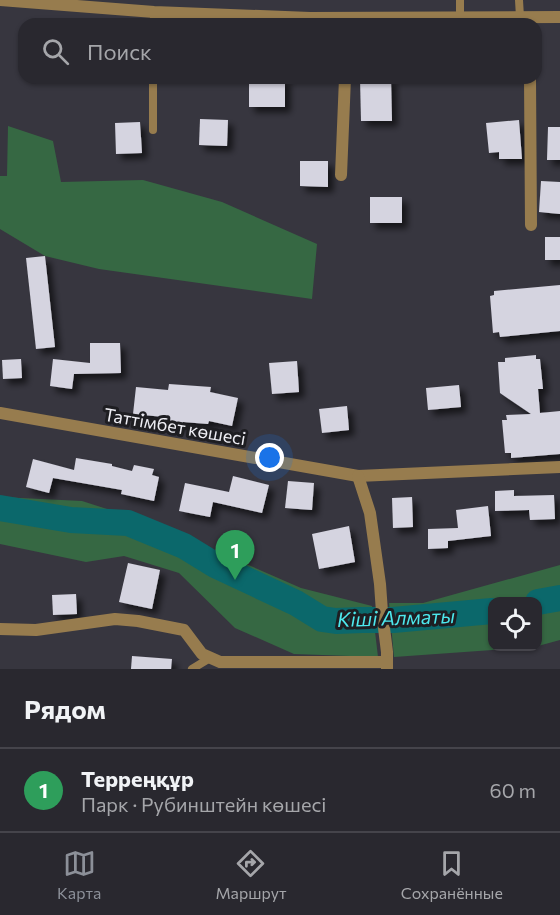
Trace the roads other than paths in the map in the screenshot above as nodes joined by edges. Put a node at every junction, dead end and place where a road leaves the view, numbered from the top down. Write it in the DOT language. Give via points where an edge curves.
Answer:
graph roads {
  1 [pos="0,0"];
  2 [pos="460,0"];
  3 [pos="519,0"];
  4 [pos="460,17"];
  5 [pos="560,17"];
  6 [pos="154,18"];
  7 [pos="310,18"];
  8 [pos="432,18"];
  9 [pos="494,18"];
  10 [pos="527,18"];
  11 [pos="542,18"];
  12 [pos="153,84"];
  13 [pos="345,84"];
  14 [pos="530,84"];
  15 [pos="153,130"];
  16 [pos="341,175"];
  17 [pos="531,225"];
  18 [pos="0,413"];
  19 [pos="560,467"];
  20 [pos="358,476"];
  21 [pos="0,628"];
  22 [pos="210,657"];
  23 [pos="387,665"];
  24 [pos="192,669"];
  1 -- 6 [label="street"];
  2 -- 4 [label="lane"];
  3 -- 10 [label="lane"];
  4 -- 8 [label="street"];
  4 -- 9 [label="street"];
  5 -- 11 [label="street"];
  6 -- 7 [label="street"];
  12 -- 15 [label="lane"];
  13 -- 16 [label="street"];
  14 -- 17 [label="street"];
  18 -- 20 [label="street, Таттімбет көшесі"];
  19 -- 20 [label="street, Таттімбет көшесі"];
  20 -- 23 [label="street" via="370,513"];
  21 -- 22 [label="street" via="36,630 115,619 138,621 184,630 202,654"];
  22 -- 23 [label="street" via="220,662"];
  22 -- 24 [label="lane"];
}
